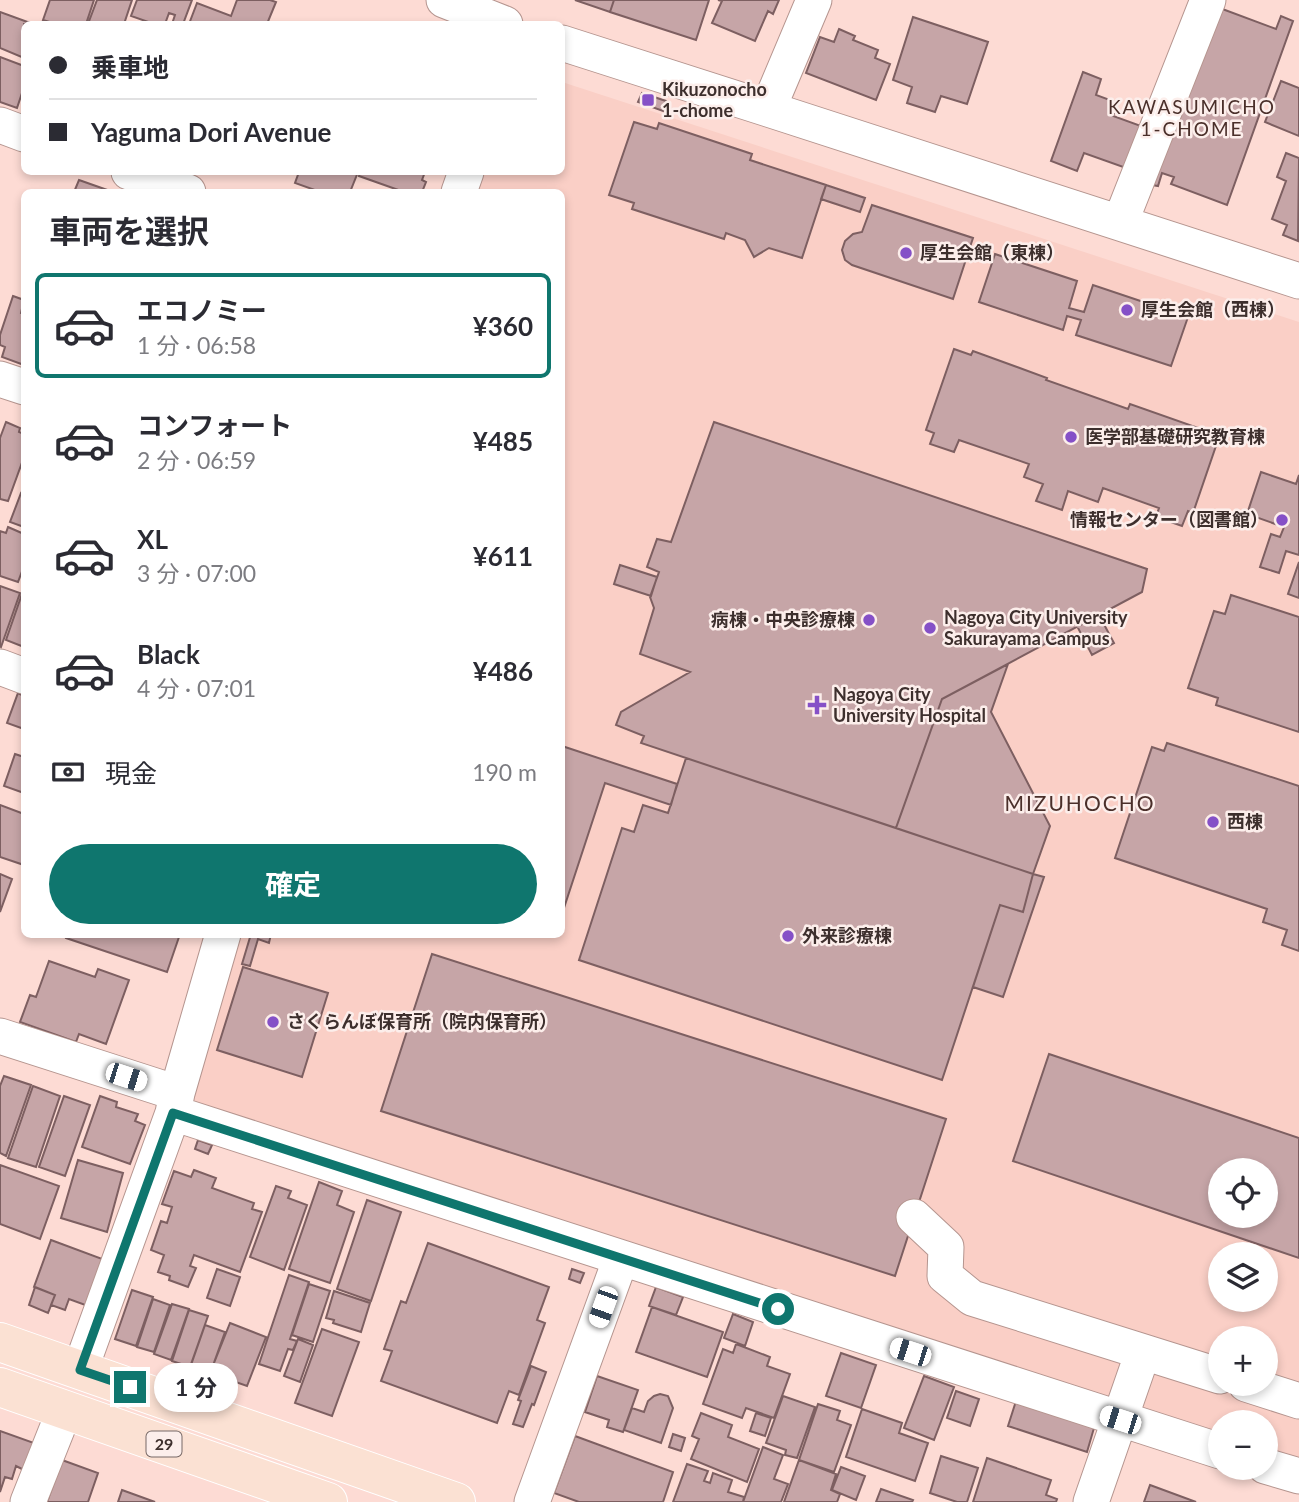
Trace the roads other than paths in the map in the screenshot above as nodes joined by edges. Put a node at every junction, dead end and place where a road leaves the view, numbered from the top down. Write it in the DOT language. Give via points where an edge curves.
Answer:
graph roads {
  1 [pos="444,0"];
  2 [pos="522,0"];
  3 [pos="814,0"];
  4 [pos="1208,0"];
  5 [pos="497,21"];
  6 [pos="516,21"];
  7 [pos="565,44"];
  8 [pos="768,108"];
  9 [pos="0,125"];
  10 [pos="21,133"];
  11 [pos="139,175"];
  12 [pos="179,189"];
  13 [pos="1120,223"];
  14 [pos="1299,281"];
  15 [pos="0,379"];
  16 [pos="21,386"];
  17 [pos="0,667"];
  18 [pos="21,675"];
  19 [pos="222,938"];
  20 [pos="0,1036"];
  21 [pos="175,1103"];
  22 [pos="914,1217"];
  23 [pos="621,1258"];
  24 [pos="0,1342"];
  25 [pos="1143,1352"];
  26 [pos="80,1370"];
  27 [pos="1208,1372"];
  28 [pos="0,1387"];
  29 [pos="1278,1394"];
  30 [pos="1299,1401"];
  31 [pos="65,1409"];
  32 [pos="1120,1420"];
  33 [pos="1208,1447"];
  34 [pos="1278,1470"];
  35 [pos="1299,1476"];
  36 [pos="28,1502"];
  37 [pos="328,1502"];
  38 [pos="456,1502"];
  39 [pos="532,1502"];
  40 [pos="1091,1502"];
  1 -- 5 [label="street"];
  2 -- 6 [label="street"];
  3 -- 8 [label="street"];
  4 -- 13 [label="street"];
  7 -- 8 [label="street"];
  8 -- 13 [label="street"];
  9 -- 10 [label="street"];
  11 -- 12 [label="street"];
  13 -- 14 [label="street"];
  15 -- 16 [label="street"];
  17 -- 18 [label="street"];
  19 -- 21 [label="street"];
  20 -- 21 [label="street"];
  21 -- 23 [label="street"];
  21 -- 26 [label="street"];
  22 -- 25 [label="street" via="946,1247 946,1276 972,1298"];
  23 -- 32 [label="street"];
  23 -- 39 [label="street"];
  24 -- 26 [label="main road, 29"];
  25 -- 27 [label="street"];
  25 -- 32 [label="street"];
  26 -- 38 [label="main road, 29"];
  28 -- 31 [label="main road, 29"];
  29 -- 30 [label="street"];
  31 -- 36 [label="street"];
  31 -- 37 [label="main road, 29"];
  32 -- 33 [label="street"];
  32 -- 40 [label="street"];
  34 -- 35 [label="street"];
}
